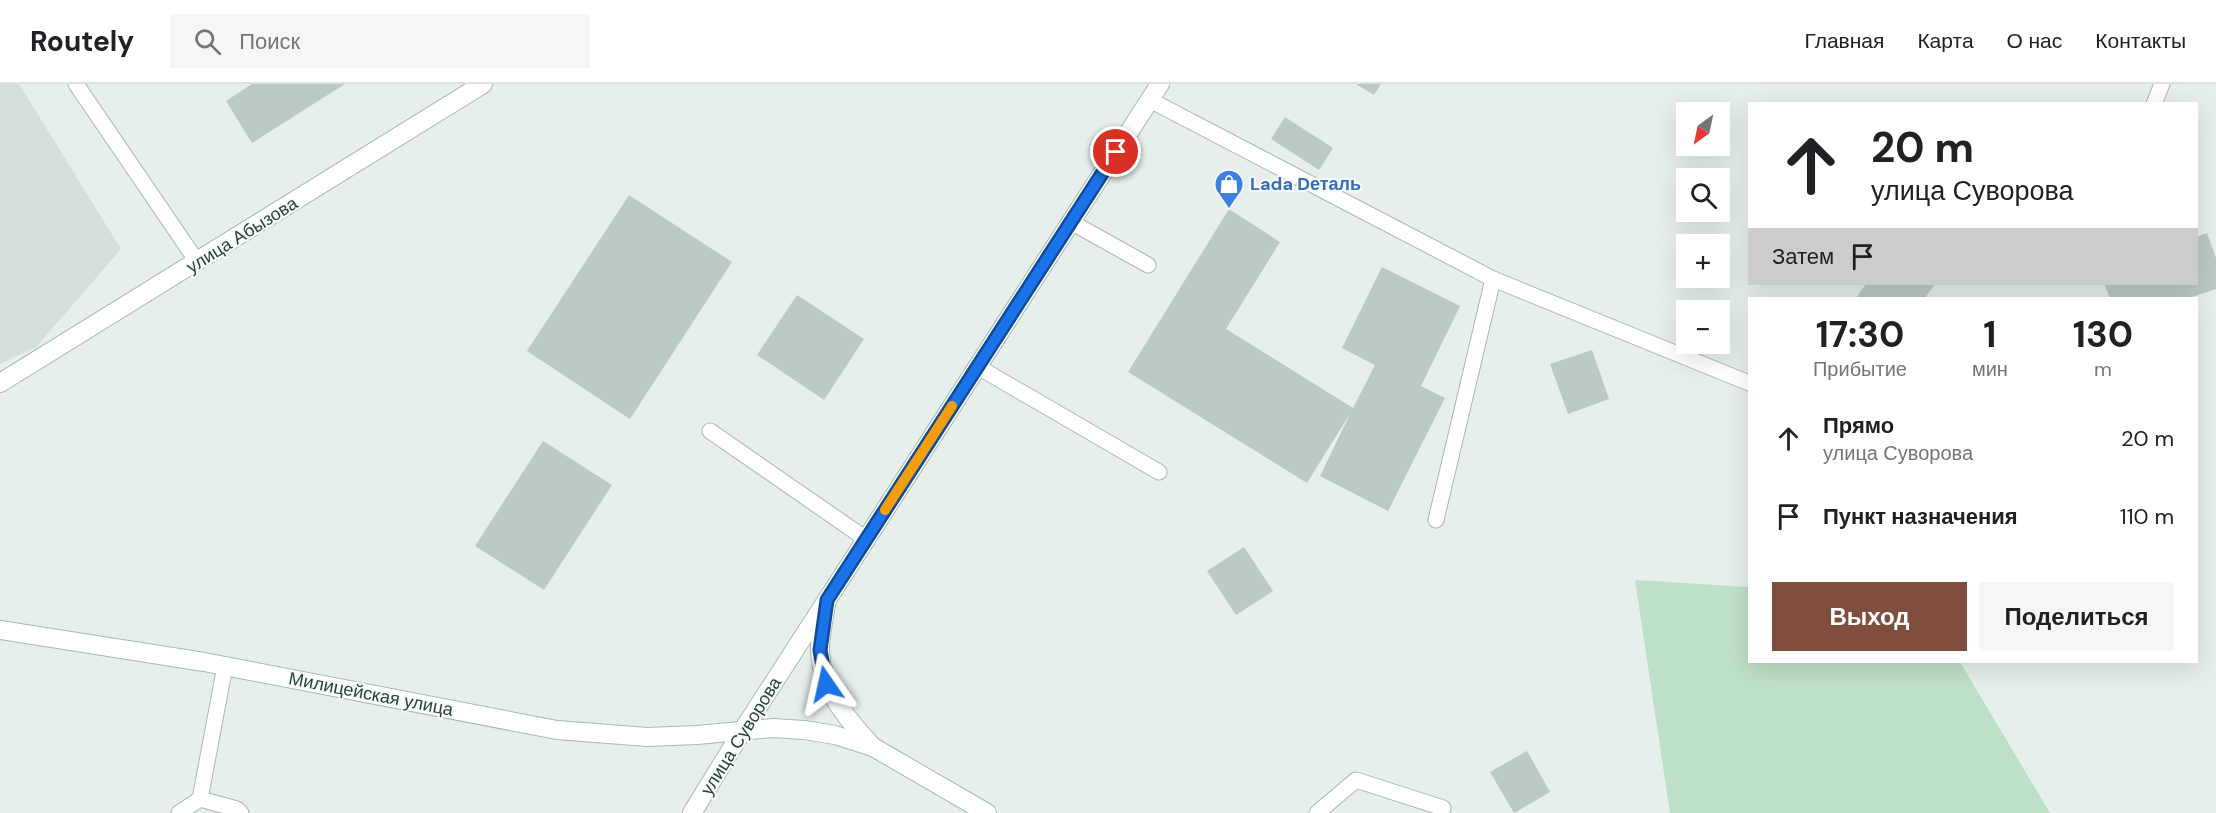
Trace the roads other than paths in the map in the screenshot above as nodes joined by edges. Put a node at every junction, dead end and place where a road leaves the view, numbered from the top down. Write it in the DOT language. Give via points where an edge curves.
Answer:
graph roads {
  1 [pos="76,84"];
  2 [pos="483,84"];
  3 [pos="2162,84"];
  4 [pos="1155,92"];
  5 [pos="2155,102"];
  6 [pos="1071,222"];
  7 [pos="198,263"];
  8 [pos="1148,265"];
  9 [pos="1493,279"];
  10 [pos="978,367"];
  11 [pos="0,383"];
  12 [pos="1748,383"];
  13 [pos="710,431"];
  14 [pos="1159,472"];
  15 [pos="1436,520"];
  16 [pos="866,539"];
  17 [pos="827,600"];
  18 [pos="0,630"];
  19 [pos="225,666"];
  20 [pos="743,730"];
  21 [pos="873,747"];
  22 [pos="200,799"];
  23 [pos="1443,808"];
  24 [pos="179,813"];
  25 [pos="241,813"];
  26 [pos="692,813"];
  27 [pos="987,813"];
  28 [pos="1317,813"];
  1 -- 7 [label="lane"];
  2 -- 7 [label="main road, улица Абызова"];
  3 -- 5 [label="lane"];
  4 -- 6 [label="main road, улица Суворова"];
  4 -- 9 [label="lane"];
  6 -- 8 [label="lane"];
  6 -- 10 [label="main road, улица Суворова"];
  7 -- 11 [label="main road, улица Абызова"];
  9 -- 12 [label="lane"];
  9 -- 15 [label="lane"];
  10 -- 14 [label="lane"];
  10 -- 16 [label="main road, улица Суворова"];
  13 -- 16 [label="lane"];
  16 -- 17 [label="main road, улица Суворова"];
  17 -- 20 [label="main road, улица Суворова"];
  17 -- 21 [label="main road" via="820,650 826,684 846,718"];
  18 -- 19 [label="main road, Милицейская улица"];
  19 -- 20 [label="main road, Милицейская улица" via="557,730 647,737"];
  19 -- 22 [label="lane"];
  20 -- 21 [label="main road, Милицейская улица" via="804,730"];
  20 -- 26 [label="main road, улица Суворова"];
  21 -- 27 [label="main road"];
  22 -- 24 [label="lane"];
  22 -- 25 [label="lane"];
  23 -- 28 [label="lane" via="1356,780"];
}
